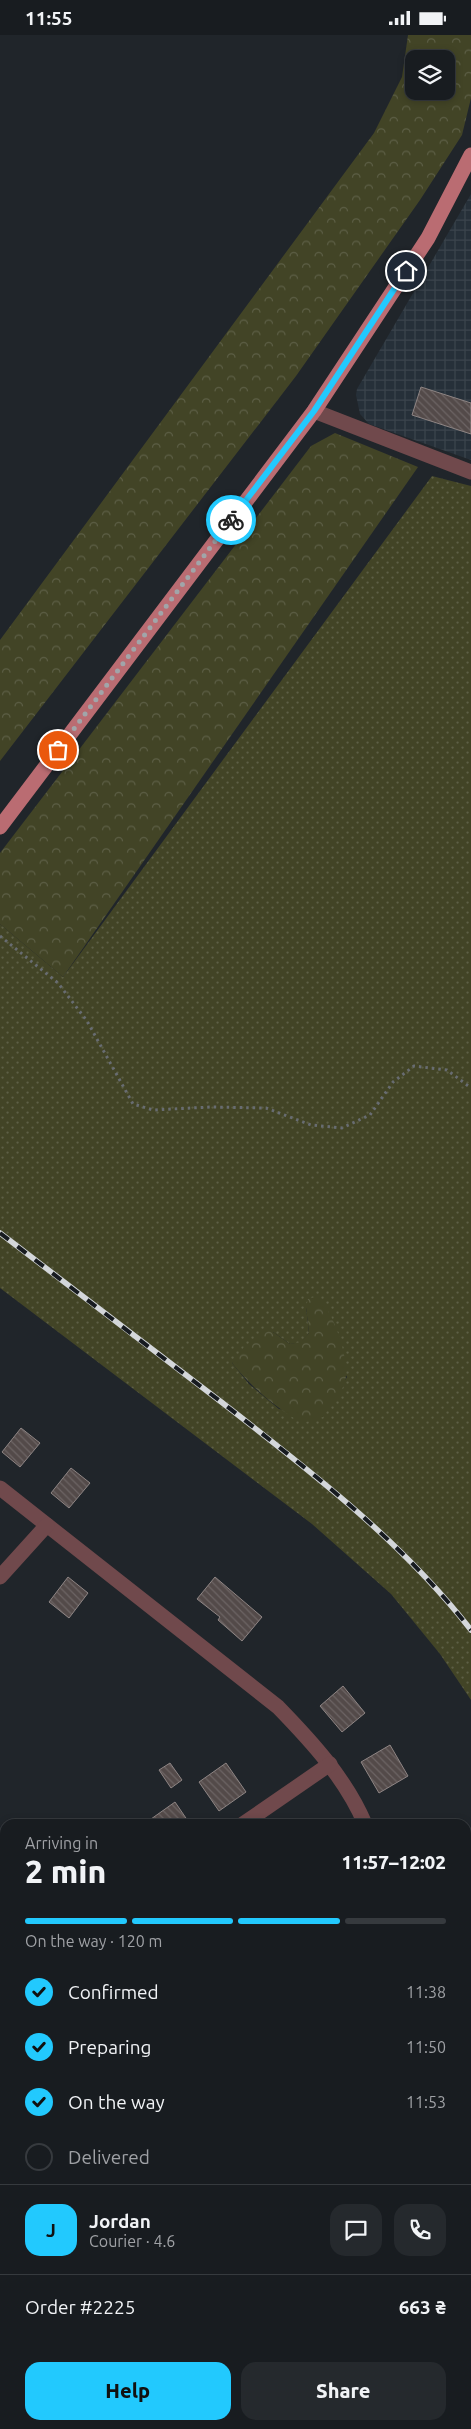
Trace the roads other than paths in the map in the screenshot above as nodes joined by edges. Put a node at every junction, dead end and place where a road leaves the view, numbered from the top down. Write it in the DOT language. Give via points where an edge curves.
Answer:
graph roads {
  1 [pos="471,155"];
  2 [pos="314,411"];
  3 [pos="471,472"];
  4 [pos="0,827"];
  5 [pos="0,1489"];
  6 [pos="47,1525"];
  7 [pos="0,1577"];
  8 [pos="330,1764"];
  9 [pos="250,1819"];
  10 [pos="362,1819"];
  1 -- 2 [label="main road" via="428,238"];
  2 -- 3 [label="street"];
  2 -- 4 [label="main road"];
  5 -- 6 [label="street"];
  6 -- 7 [label="street"];
  6 -- 8 [label="street" via="278,1707"];
  8 -- 9 [label="street"];
  8 -- 10 [label="street"];
}
